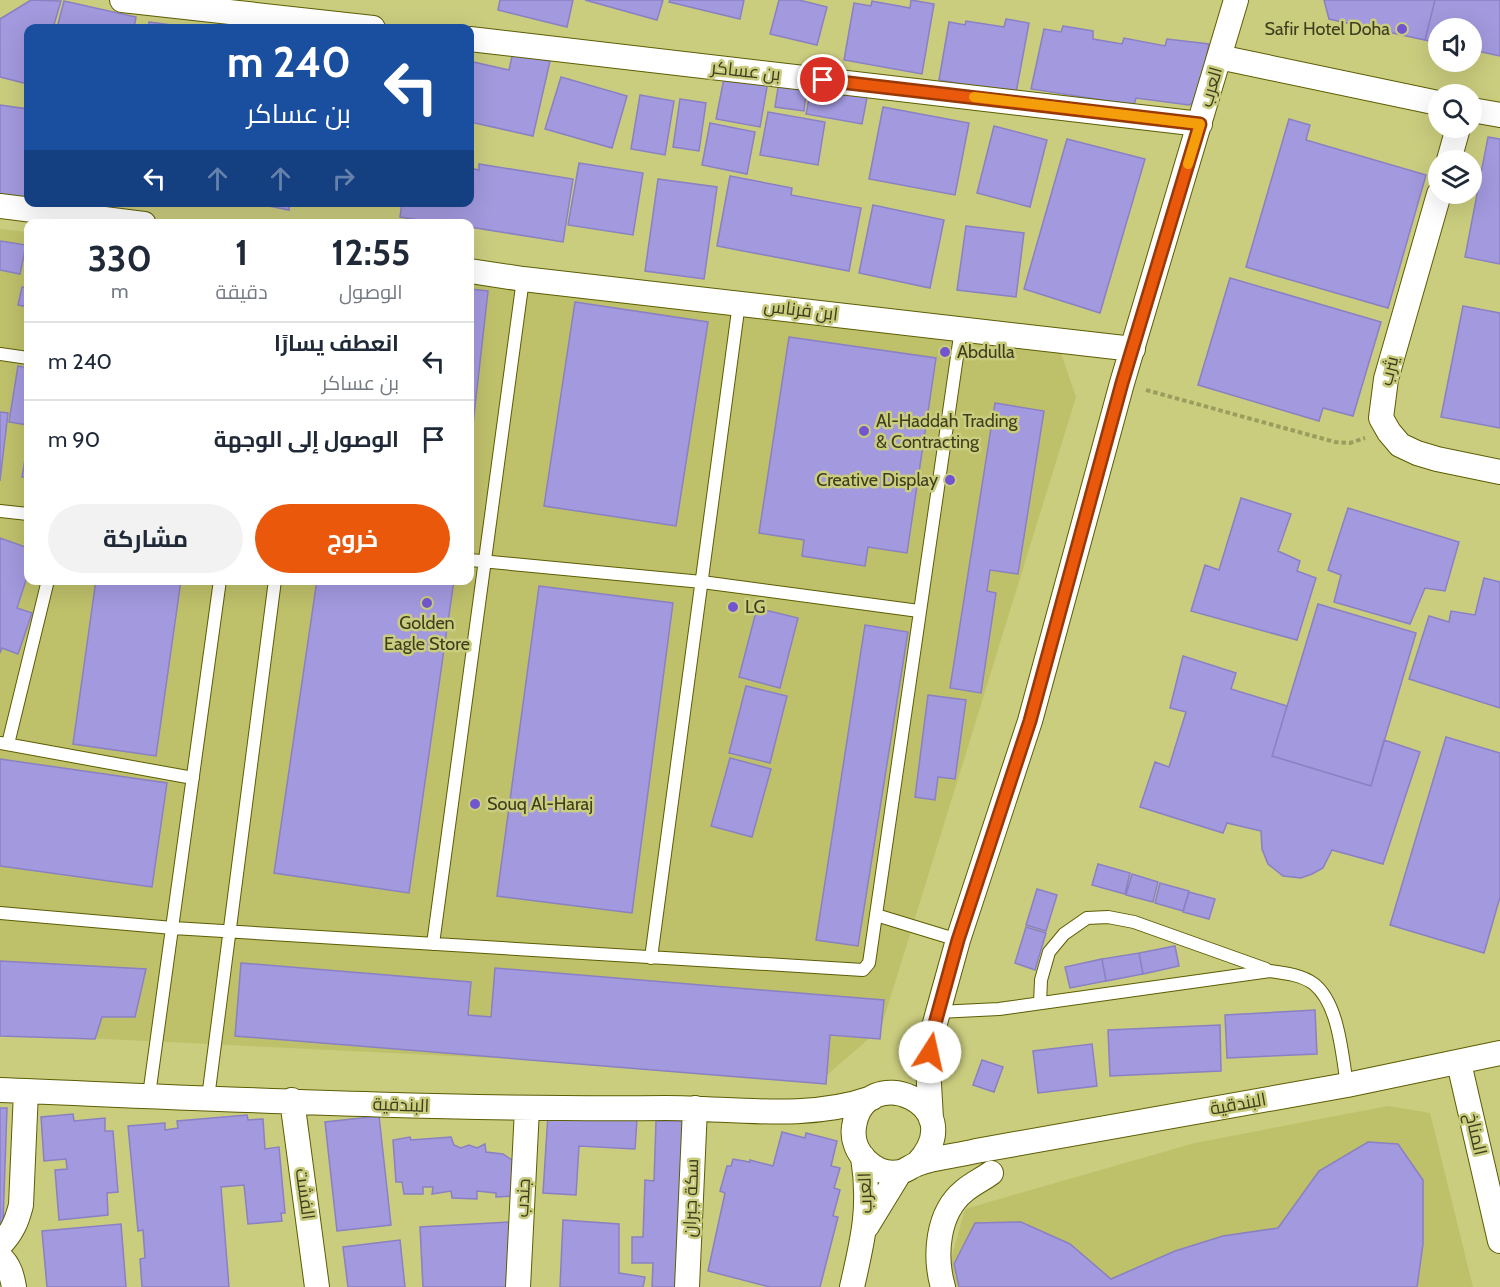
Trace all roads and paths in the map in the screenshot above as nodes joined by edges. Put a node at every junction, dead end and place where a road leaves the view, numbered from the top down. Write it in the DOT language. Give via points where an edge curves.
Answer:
graph roads {
  1 [pos="122,0"];
  2 [pos="1236,0"];
  3 [pos="275,8"];
  4 [pos="353,24"];
  5 [pos="474,39"];
  6 [pos="1219,57"];
  7 [pos="1428,101"];
  8 [pos="1482,112"];
  9 [pos="1500,115"];
  10 [pos="1200,124"];
  11 [pos="1436,204"];
  12 [pos="0,206"];
  13 [pos="104,219"];
  14 [pos="474,272"];
  15 [pos="523,279"];
  16 [pos="739,303"];
  17 [pos="961,329"];
  18 [pos="1132,348"];
  19 [pos="0,354"];
  20 [pos="24,357"];
  21 [pos="1122,383"];
  22 [pos="1389,432"];
  23 [pos="1500,472"];
  24 [pos="0,511"];
  25 [pos="24,514"];
  26 [pos="474,560"];
  27 [pos="484,561"];
  28 [pos="702,582"];
  29 [pos="47,585"];
  30 [pos="219,585"];
  31 [pos="274,585"];
  32 [pos="919,611"];
  33 [pos="4,744"];
  34 [pos="193,778"];
  35 [pos="0,913"];
  36 [pos="876,915"];
  37 [pos="173,928"];
  38 [pos="229,931"];
  39 [pos="958,940"];
  40 [pos="433,944"];
  41 [pos="651,958"];
  42 [pos="1270,971"];
  43 [pos="1040,1004"];
  44 [pos="938,1012"];
  45 [pos="931,1038"];
  46 [pos="1500,1053"];
  47 [pos="1459,1063"];
  48 [pos="1347,1084"];
  49 [pos="0,1090"];
  50 [pos="26,1091"];
  51 [pos="896,1092"];
  52 [pos="149,1095"];
  53 [pos="208,1098"];
  54 [pos="872,1098"];
  55 [pos="292,1100"];
  56 [pos="695,1108"];
  57 [pos="527,1109"];
  58 [pos="803,1112"];
  59 [pos="932,1125"];
  60 [pos="859,1150"];
  61 [pos="976,1151"];
  62 [pos="909,1168"];
  63 [pos="992,1173"];
  64 [pos="866,1228"];
  65 [pos="1500,1240"];
  66 [pos="0,1245"];
  67 [pos="0,1257"];
  68 [pos="14,1287"];
  69 [pos="317,1287"];
  70 [pos="518,1287"];
  71 [pos="687,1287"];
  72 [pos="852,1287"];
  73 [pos="943,1287"];
  1 -- 3 [label="street"];
  2 -- 6 [label="street, العرب"];
  3 -- 4 [label="street"];
  5 -- 10 [label="street, بن عساكر"];
  6 -- 7 [label="street"];
  6 -- 10 [label="street, العرب"];
  8 -- 9 [label="street"];
  10 -- 18 [label="street, العرب"];
  11 -- 22 [label="street, يثرب" via="1386,379 1381,418"];
  12 -- 13 [label="street"];
  14 -- 15 [label="street, ابن فرناس"];
  15 -- 16 [label="street, ابن فرناس"];
  15 -- 27 [label="lane"];
  16 -- 17 [label="street, ابن فرناس"];
  16 -- 28 [label="lane"];
  17 -- 18 [label="street, ابن فرناس"];
  17 -- 32 [label="lane"];
  18 -- 21 [label="street, العرب"];
  19 -- 20 [label="lane"];
  21 -- 22 [label="path" via="1335,442 1350,443"];
  21 -- 39 [label="street, العرب" via="1030,721"];
  22 -- 23 [label="street" via="1400,445 1417,453"];
  24 -- 25 [label="lane"];
  26 -- 27 [label="lane"];
  27 -- 28 [label="lane"];
  27 -- 40 [label="lane"];
  28 -- 32 [label="lane"];
  28 -- 41 [label="lane"];
  29 -- 33 [label="lane"];
  30 -- 34 [label="lane"];
  31 -- 38 [label="lane"];
  32 -- 36 [label="lane"];
  33 -- 34 [label="lane"];
  34 -- 37 [label="lane"];
  35 -- 37 [label="lane"];
  36 -- 39 [label="lane"];
  36 -- 41 [label="lane" via="869,963 863,970"];
  37 -- 38 [label="lane"];
  37 -- 52 [label="lane"];
  38 -- 40 [label="lane"];
  38 -- 53 [label="lane"];
  39 -- 44 [label="street, العرب"];
  40 -- 41 [label="lane"];
  42 -- 43 [label="lane"];
  42 -- 43 [label="lane" via="1134,922 1087,918 1064,934 1049,952 1041,980"];
  42 -- 48 [label="lane" via="1297,976 1313,983 1324,994 1339,1034"];
  43 -- 44 [label="lane"];
  44 -- 45 [label="street, العرب"];
  45 -- 51 [label="street, العرب" via="909,1079"];
  45 -- 59 [label="street, العرب" via="928,1081"];
  46 -- 47 [label="street, البندقية"];
  47 -- 48 [label="street, البندقية"];
  47 -- 65 [label="street, المناخ"];
  48 -- 61 [label="street, البندقية"];
  49 -- 50 [label="street, البندقية"];
  50 -- 52 [label="street, البندقية"];
  50 -- 66 [label="street" via="21,1204 16,1222"];
  51 -- 54 [label="street"];
  51 -- 59 [label="street" via="918,1100"];
  52 -- 53 [label="street, البندقية"];
  53 -- 55 [label="street, البندقية"];
  54 -- 58 [label="street, البندقية" via="853,1105"];
  54 -- 60 [label="street" via="856,1117 853,1130"];
  55 -- 57 [label="street, البندقية"];
  55 -- 69 [label="street, الفشت"];
  56 -- 57 [label="street, البندقية"];
  56 -- 58 [label="street, البندقية"];
  56 -- 71 [label="street, سكة جبران"];
  57 -- 70 [label="street, جندب"];
  58 -- 60 [label="street, البندقية" via="847,1134"];
  59 -- 61 [label="street" via="955,1144"];
  59 -- 62 [label="street" via="932,1142 926,1154"];
  60 -- 62 [label="street" via="879,1169"];
  60 -- 64 [label="street, العرب" via="866,1177"];
  61 -- 62 [label="street, البندقية"];
  62 -- 64 [label="street, العرب"];
  63 -- 73 [label="street" via="963,1192 943,1225 938,1263"];
  64 -- 72 [label="street, العرب"];
  67 -- 68 [label="street"];
}
